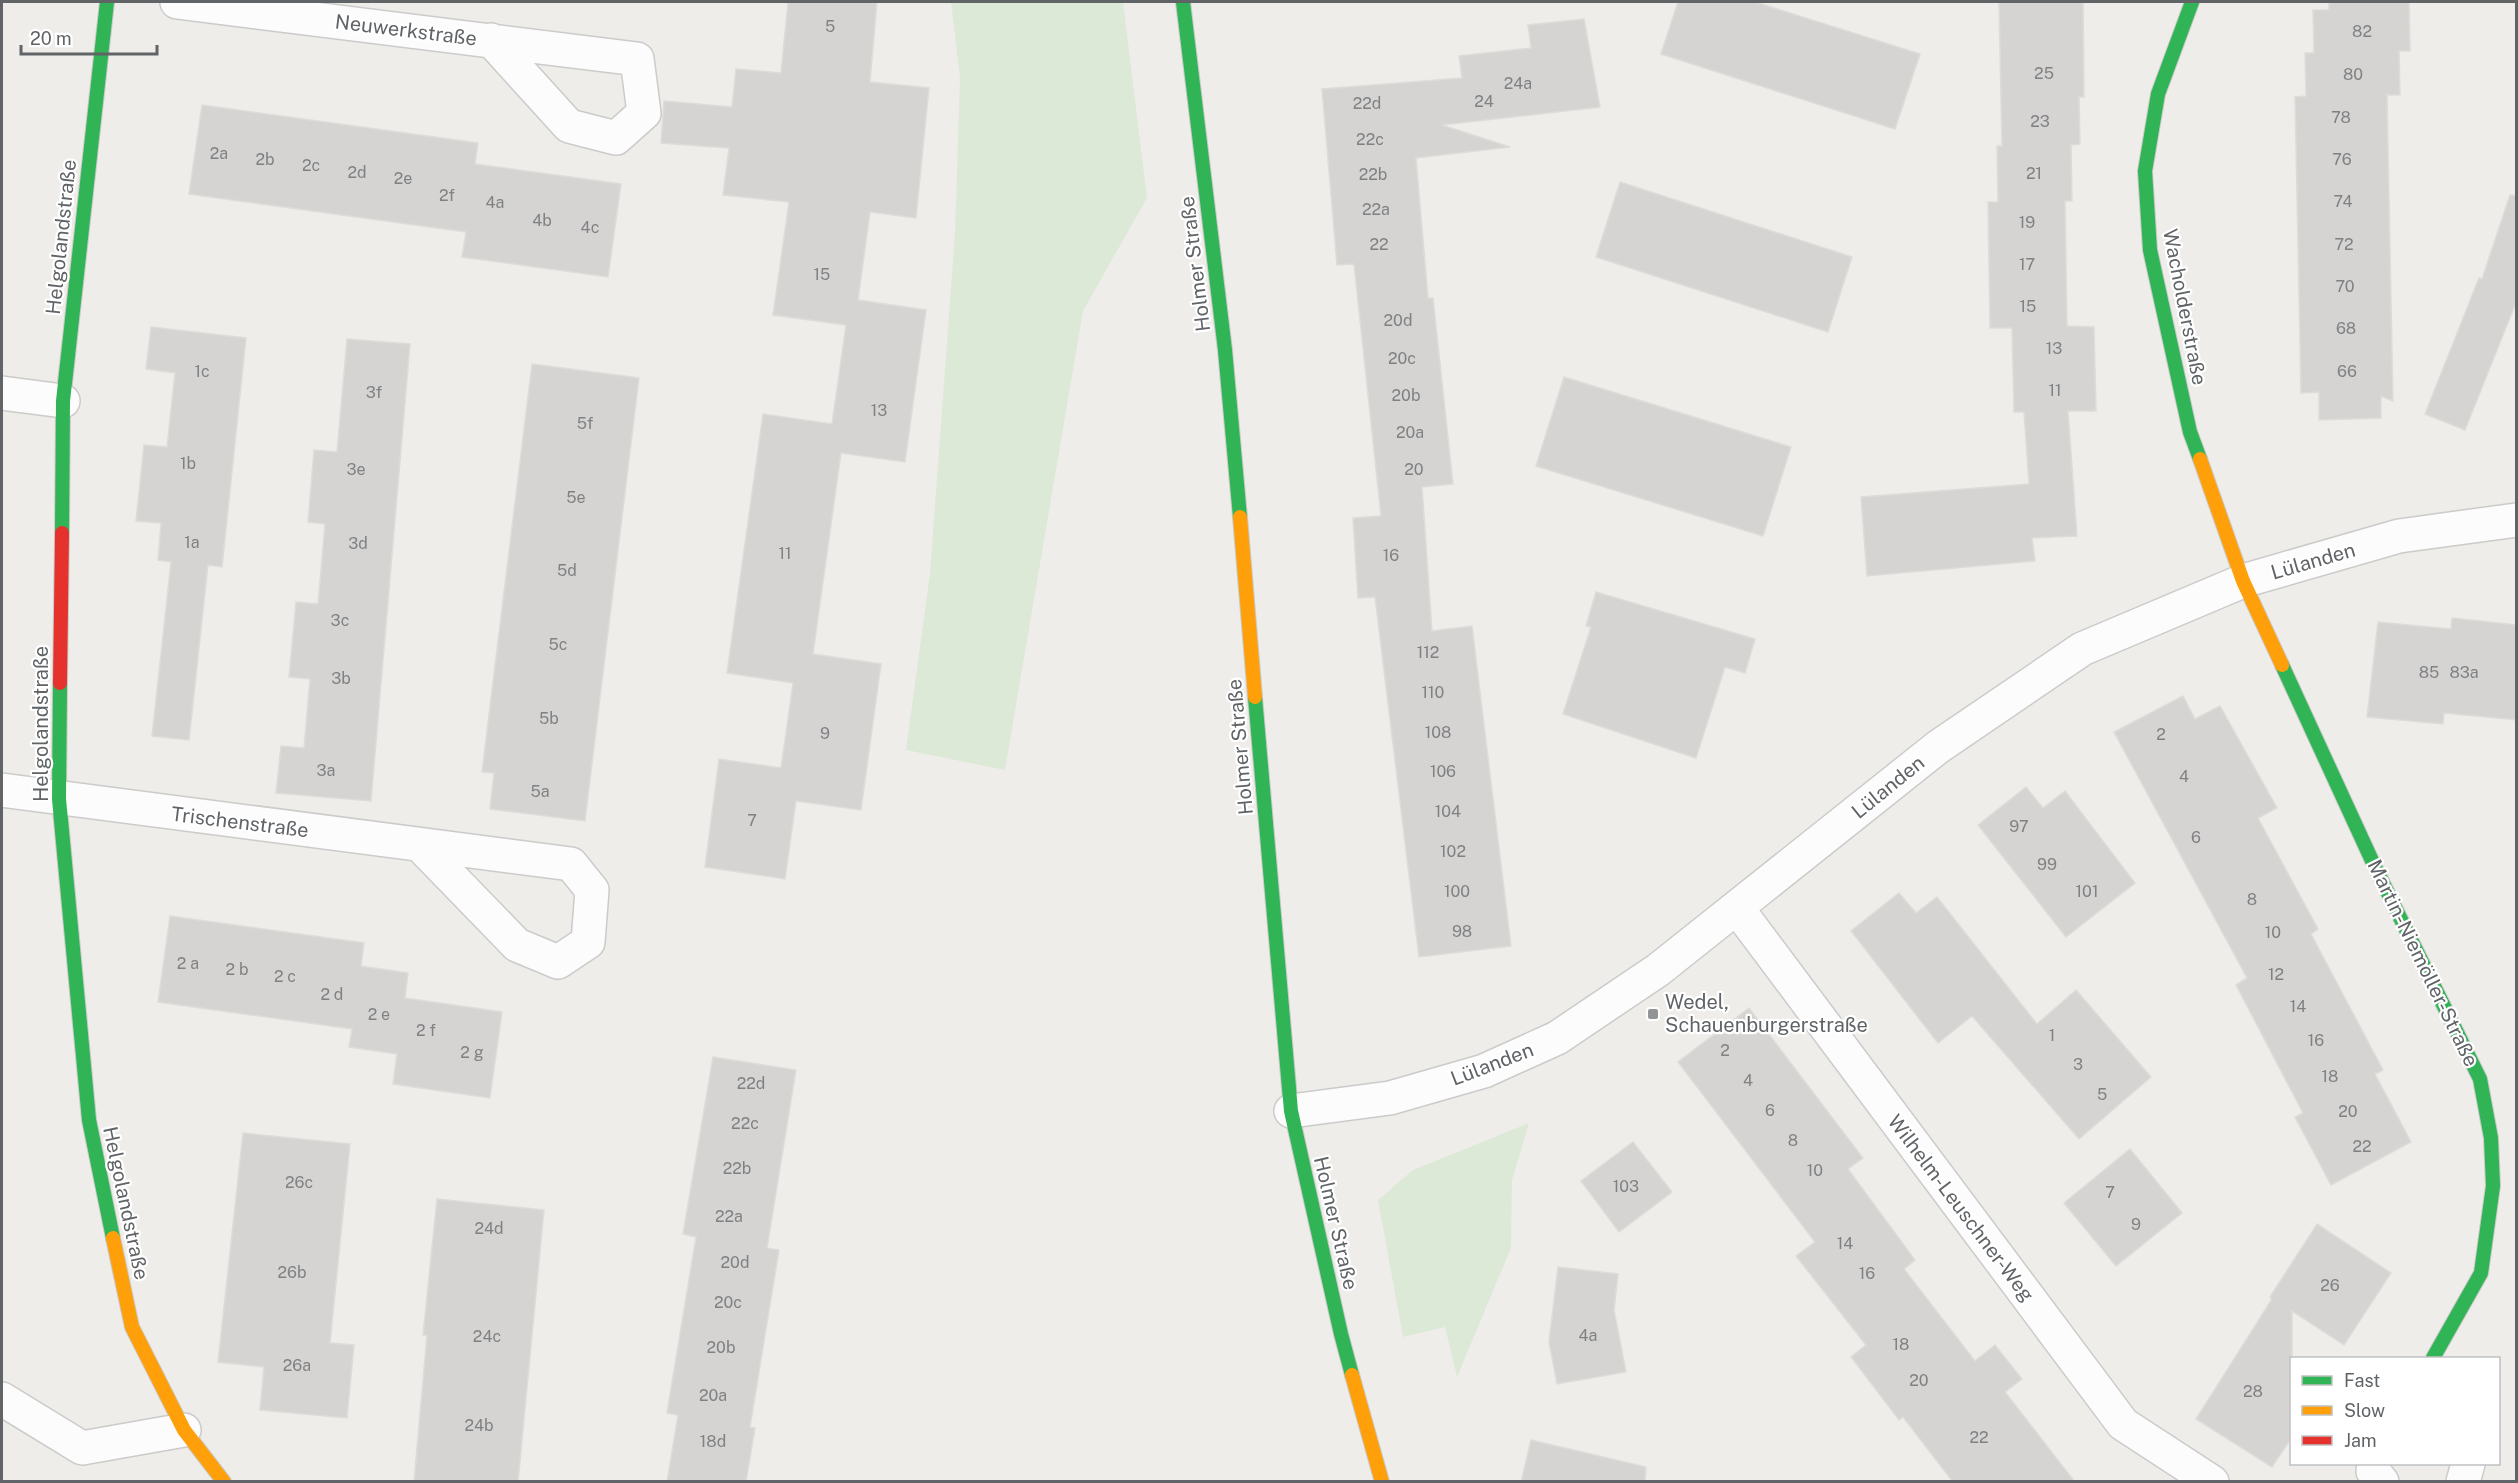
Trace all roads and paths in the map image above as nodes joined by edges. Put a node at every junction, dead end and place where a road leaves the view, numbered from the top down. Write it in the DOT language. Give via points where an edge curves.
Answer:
graph roads {
  1 [pos="108,2"];
  2 [pos="177,2"];
  3 [pos="1183,2"];
  4 [pos="2192,2"];
  5 [pos="491,40"];
  6 [pos="2,393"];
  7 [pos="63,401"];
  8 [pos="2517,520"];
  9 [pos="2243,581"];
  10 [pos="2,790"];
  11 [pos="59,800"];
  12 [pos="420,845"];
  13 [pos="1737,908"];
  14 [pos="1291,1111"];
  15 [pos="2434,1357"];
  16 [pos="2,1399"];
  17 [pos="184,1430"];
  18 [pos="2468,1465"];
  19 [pos="224,1482"];
  20 [pos="1382,1482"];
  21 [pos="2212,1482"];
  22 [pos="2463,1482"];
  1 -- 7 [label="street, Helgolandstraße"];
  2 -- 5 [label="street, Neuwerkstraße"];
  3 -- 14 [label="street, Holmer Straße" via="1225,350"];
  4 -- 9 [label="street, Wacholderstraße" via="2158,94 2146,160 2150,250 2190,432"];
  6 -- 7 [label="street"];
  7 -- 11 [label="street, Helgolandstraße"];
  8 -- 9 [label="street, Lülanden" via="2399,537"];
  9 -- 13 [label="street, Lülanden" via="2082,649 1938,747"];
  9 -- 15 [label="street, Martin-Niemöller-Straße" via="2374,864 2480,1079 2491,1138 2493,1186 2481,1273"];
  10 -- 11 [label="street, Trischenstraße"];
  11 -- 12 [label="street, Trischenstraße"];
  11 -- 17 [label="street, Helgolandstraße" via="89,1120 132,1328"];
  12 -- 12 [label="street, Trischenstraße" via="571,864 592,890 588,942 558,962 517,945"];
  13 -- 14 [label="street, Lülanden" via="1658,970 1546,1043 1484,1071 1390,1098"];
  13 -- 21 [label="street, Wilhelm-Leuschner-Weg" via="2123,1424"];
  14 -- 20 [label="street, Holmer Straße" via="1341,1334"];
  16 -- 17 [label="street" via="82,1448"];
  17 -- 19 [label="street, Helgolandstraße"];
  18 -- 22 [label="street"];
}
